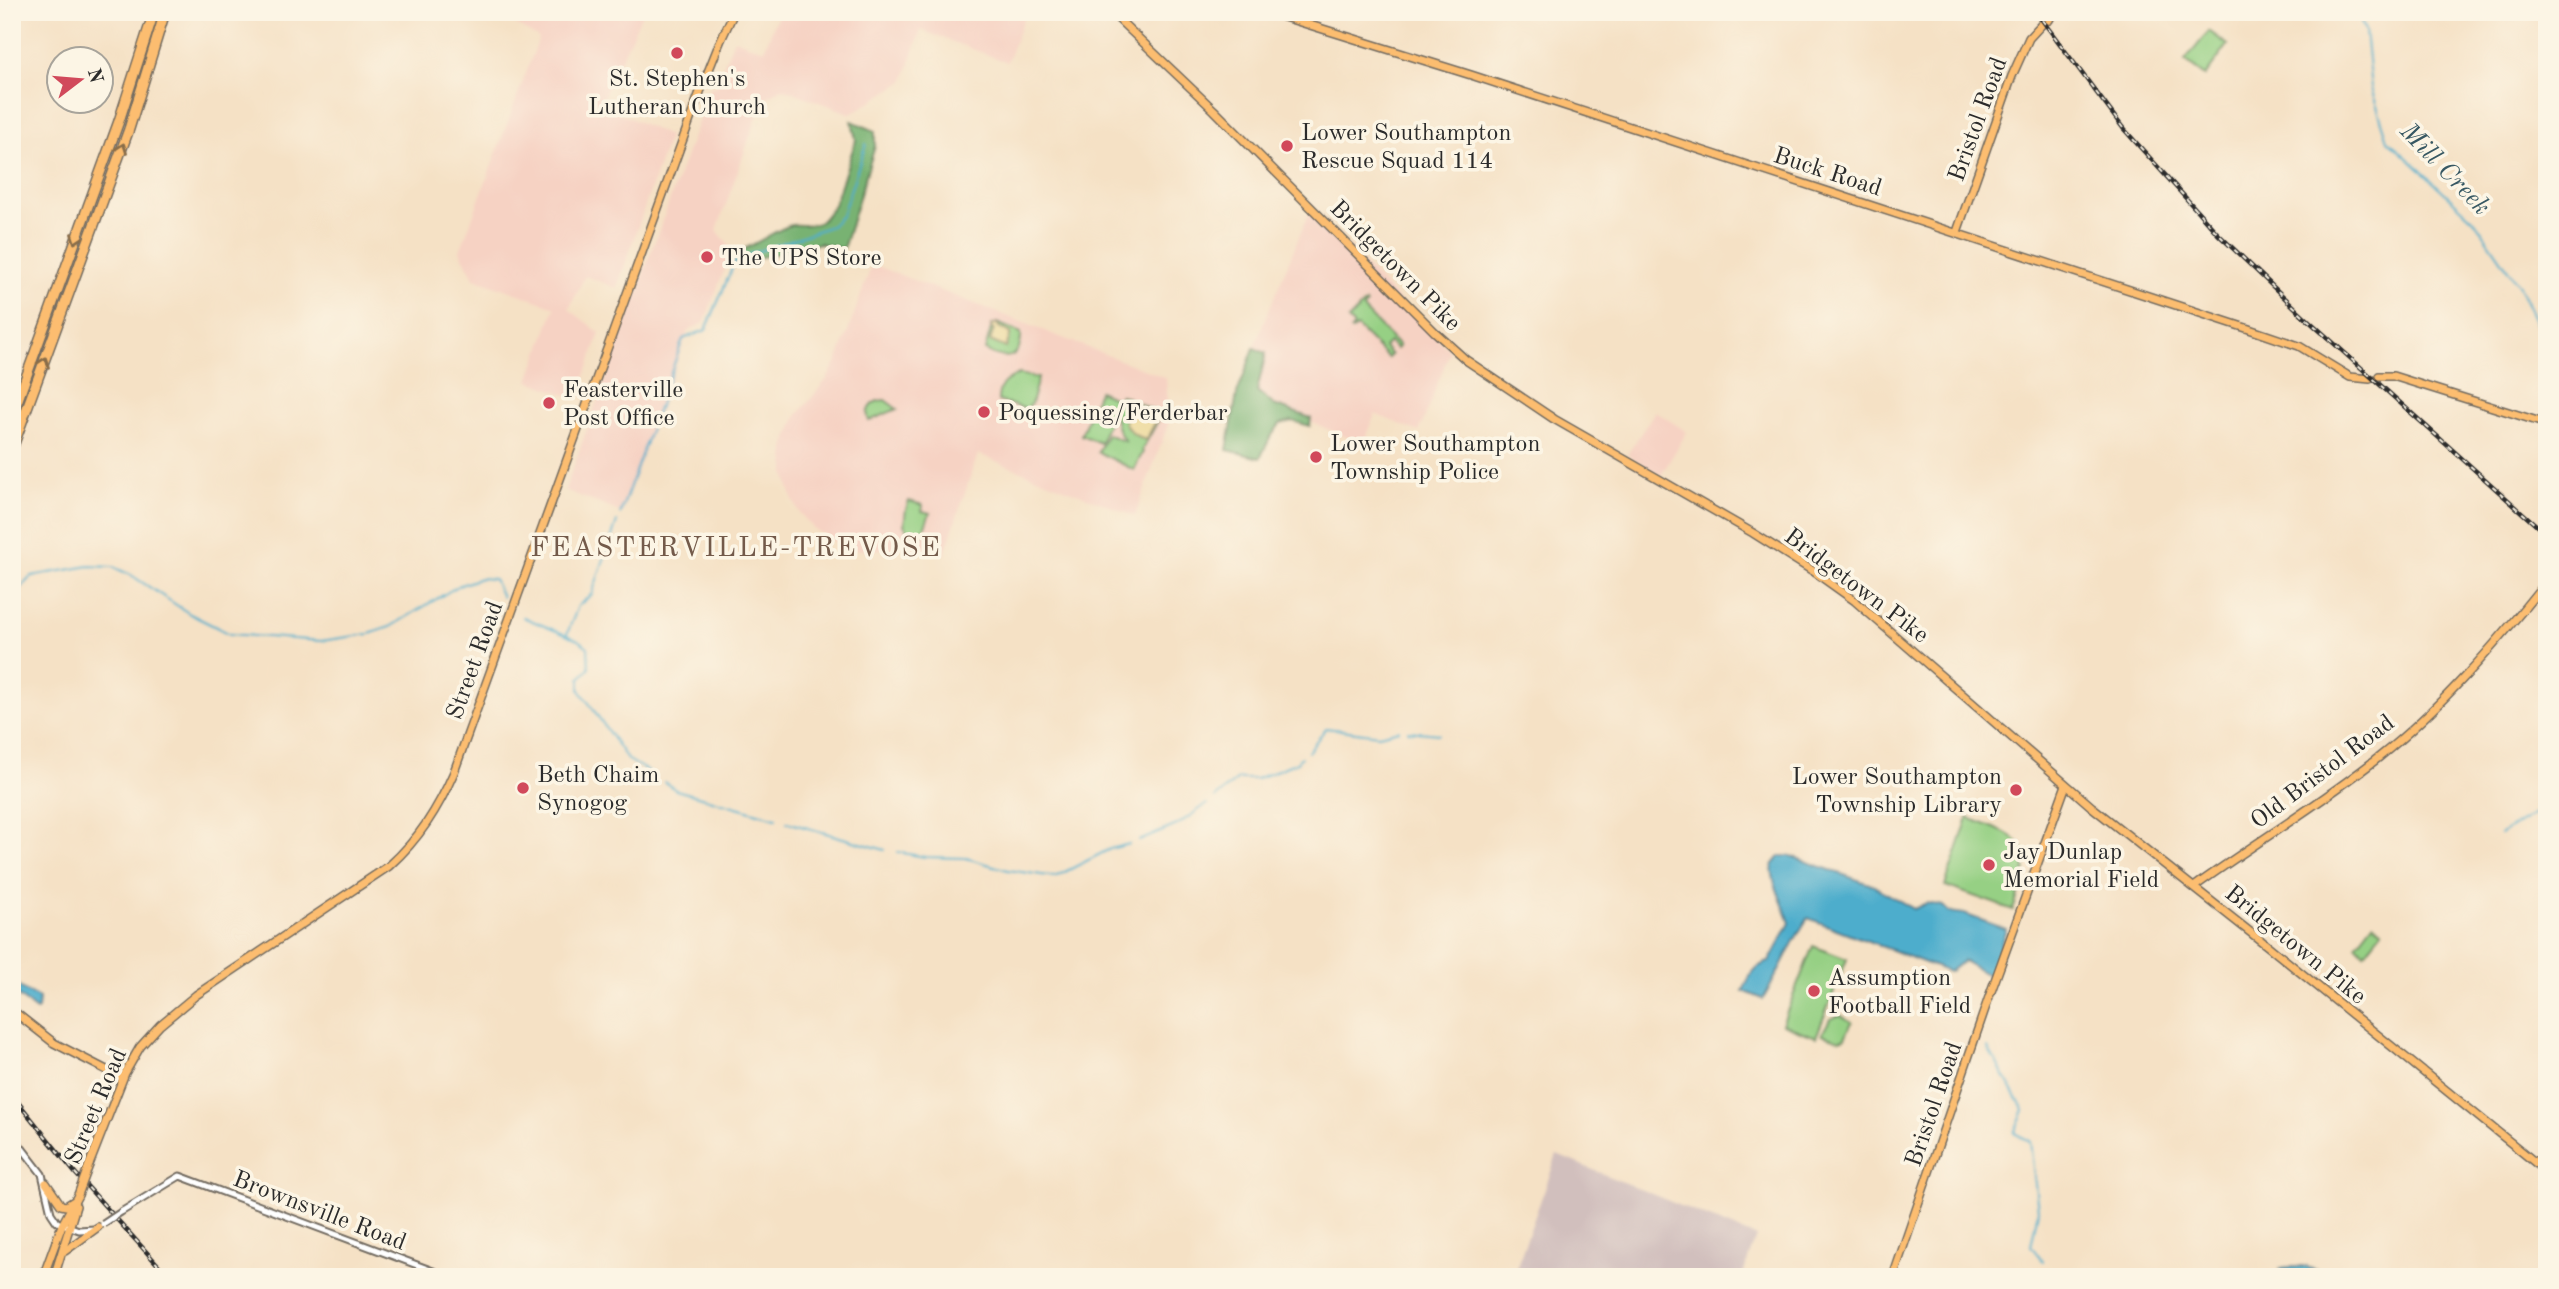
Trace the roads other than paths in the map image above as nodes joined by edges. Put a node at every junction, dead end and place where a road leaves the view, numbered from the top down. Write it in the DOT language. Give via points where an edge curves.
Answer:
graph roads {
  1 [pos="154,12"];
  2 [pos="165,12"];
  3 [pos="734,12"];
  4 [pos="1268,12"];
  5 [pos="1113,13"];
  6 [pos="2048,19"];
  7 [pos="1956,232"];
  8 [pos="2379,376"];
  9 [pos="2370,379"];
  10 [pos="12,416"];
  11 [pos="2547,424"];
  12 [pos="12,449"];
  13 [pos="2547,580"];
  14 [pos="2066,785"];
  15 [pos="2194,887"];
  16 [pos="12,1010"];
  17 [pos="122,1078"];
  18 [pos="12,1135"];
  19 [pos="2547,1172"];
  20 [pos="46,1183"];
  21 [pos="78,1195"];
  22 [pos="62,1225"];
  23 [pos="100,1226"];
  24 [pos="70,1228"];
  25 [pos="61,1257"];
  26 [pos="43,1277"];
  27 [pos="54,1277"];
  28 [pos="449,1277"];
  29 [pos="1893,1277"];
  1 -- 10 [label="highway, one-way"];
  12 -- 2 [label="highway, one-way" via="129,129"];
  3 -- 17 [label="main road, Street Road" via="709,69 442,801 419,835 389,866 171,1014 149,1036"];
  4 -- 7 [label="main road, Buck Road"];
  5 -- 14 [label="main road, Bridgetown Pike" via="1466,360 1554,419 1835,586"];
  6 -- 7 [label="main road, Bristol Road" via="2029,38 2012,76"];
  7 -- 9 [label="main road, Buck Road" via="2288,342 2350,377"];
  8 -- 11 [label="main road" via="2393,376"];
  13 -- 15 [label="main road, Old Bristol Road" via="2486,653 2405,735 2332,793"];
  14 -- 15 [label="main road, Bridgetown Pike"];
  14 -- 29 [label="main road, Bristol Road"];
  15 -- 19 [label="main road, Bridgetown Pike"];
  16 -- 17 [label="main road" via="54,1043"];
  17 -- 21 [label="main road, Street Road, bridge"];
  18 -- 20 [label="street"];
  20 -- 21 [label="main road" via="62,1206"];
  20 -- 22 [label="street" via="51,1213"];
  21 -- 22 [label="main road, Street Road"];
  21 -- 24 [label="main road, Street Road"];
  22 -- 24 [label="street"];
  22 -- 26 [label="main road, Street Road"];
  23 -- 24 [label="street" via="86,1231"];
  23 -- 25 [label="main road"];
  23 -- 28 [label="street, Brownsville Road, bridge" via="180,1176"];
  24 -- 25 [label="main road, Street Road"];
  25 -- 27 [label="main road, Street Road"];
}
